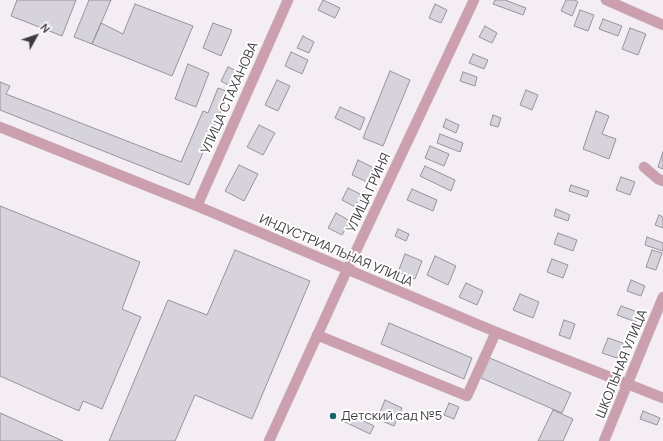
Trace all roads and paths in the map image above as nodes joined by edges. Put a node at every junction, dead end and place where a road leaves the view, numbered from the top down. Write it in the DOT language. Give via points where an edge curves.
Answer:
graph roads {
  1 [pos="288,0"];
  2 [pos="474,0"];
  3 [pos="606,0"];
  4 [pos="663,25"];
  5 [pos="0,126"];
  6 [pos="644,167"];
  7 [pos="663,181"];
  8 [pos="197,206"];
  9 [pos="347,270"];
  10 [pos="663,297"];
  11 [pos="496,332"];
  12 [pos="317,335"];
  13 [pos="627,384"];
  14 [pos="663,398"];
  15 [pos="269,441"];
  16 [pos="604,441"];
  1 -- 8 [label="street, УЛИЦА СТАХАНОВА"];
  2 -- 9 [label="street, УЛИЦА ГРИНЯ"];
  3 -- 4 [label="street"];
  5 -- 8 [label="street, ИНДУСТРИАЛЬНАЯ УЛИЦА"];
  6 -- 7 [label="street"];
  8 -- 9 [label="street, ИНДУСТРИАЛЬНАЯ УЛИЦА"];
  9 -- 11 [label="street, ИНДУСТРИАЛЬНАЯ УЛИЦА"];
  9 -- 12 [label="street, УЛИЦА ГРИНЯ"];
  10 -- 13 [label="street, ШКОЛЬНАЯ УЛИЦА"];
  11 -- 12 [label="street" via="467,396"];
  11 -- 13 [label="street, ИНДУСТРИАЛЬНАЯ УЛИЦА"];
  12 -- 15 [label="street, УЛИЦА ГРИНЯ"];
  13 -- 14 [label="street, ИНДУСТРИАЛЬНАЯ УЛИЦА"];
  13 -- 16 [label="street, ШКОЛЬНАЯ УЛИЦА"];
}
